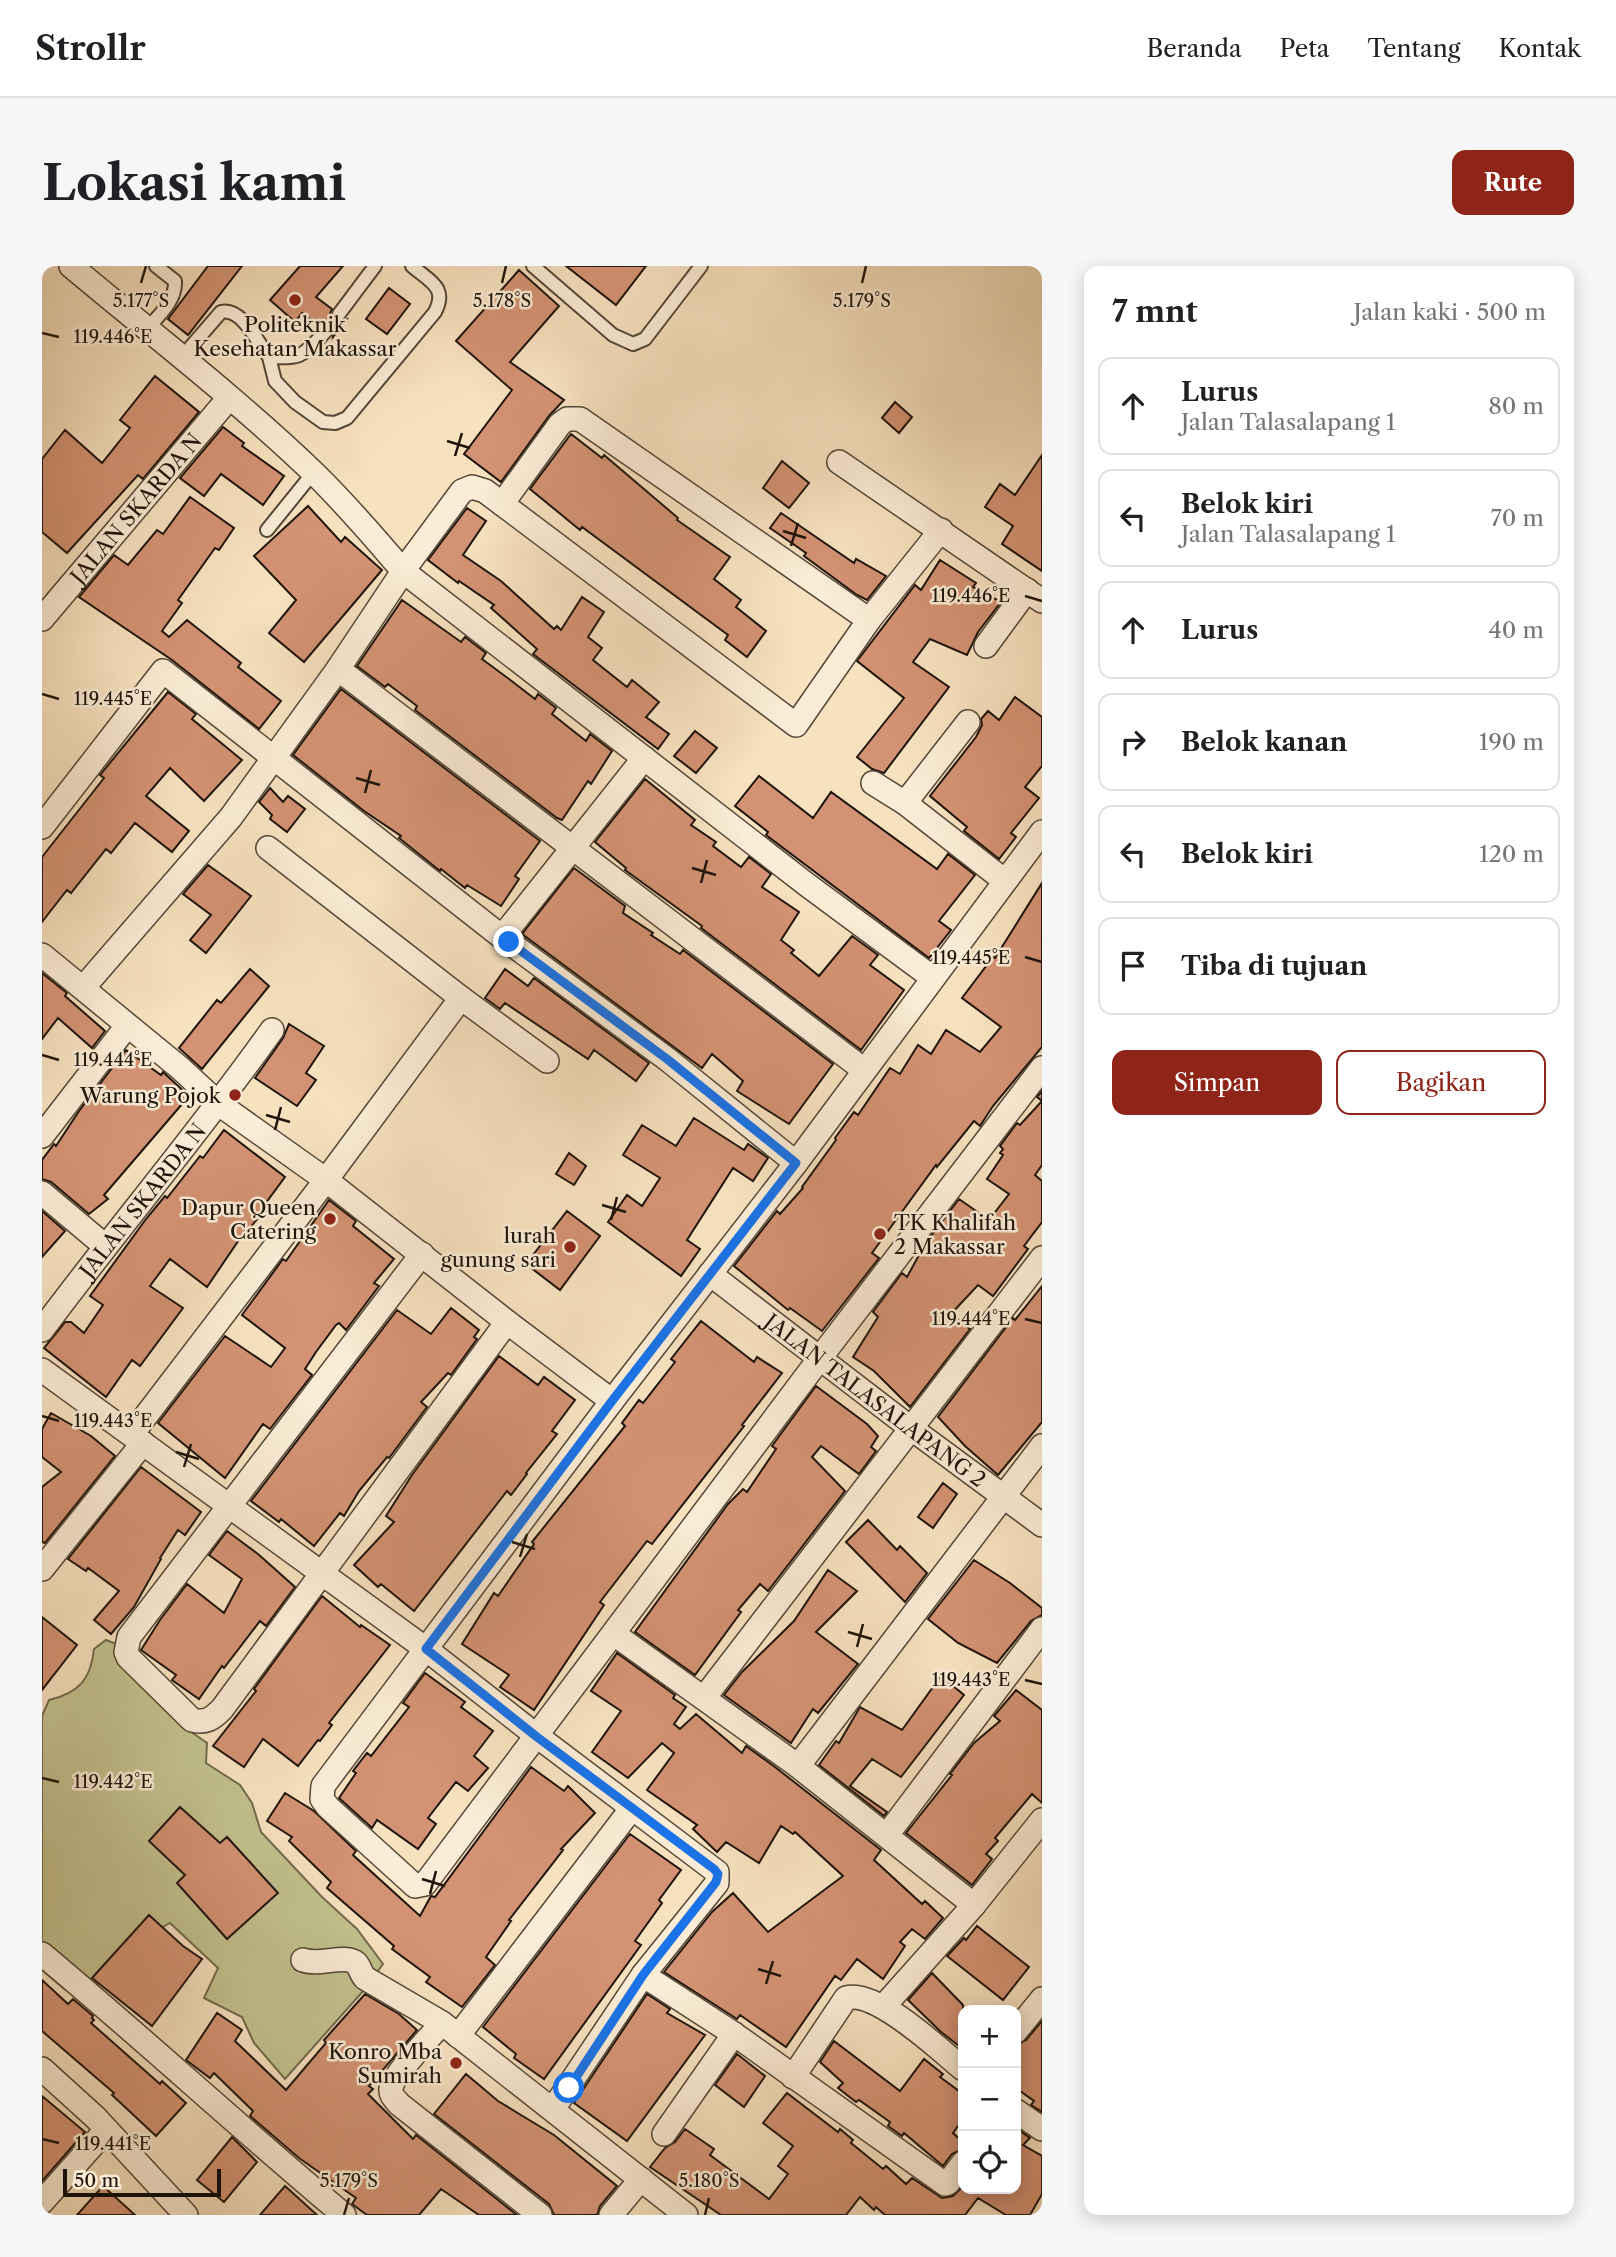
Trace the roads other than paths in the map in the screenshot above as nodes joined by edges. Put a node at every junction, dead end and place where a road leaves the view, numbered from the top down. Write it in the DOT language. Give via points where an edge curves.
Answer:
graph roads {
  1 [pos="71,266"];
  2 [pos="156,266"];
  3 [pos="375,266"];
  4 [pos="412,266"];
  5 [pos="533,266"];
  6 [pos="701,266"];
  7 [pos="339,314"];
  8 [pos="147,330"];
  9 [pos="326,331"];
  10 [pos="182,357"];
  11 [pos="268,357"];
  12 [pos="229,398"];
  13 [pos="839,462"];
  14 [pos="313,473"];
  15 [pos="502,504"];
  16 [pos="267,530"];
  17 [pos="941,530"];
  18 [pos="404,571"];
  19 [pos="1034,595"];
  20 [pos="42,620"];
  21 [pos="869,620"];
  22 [pos="986,646"];
  23 [pos="338,668"];
  24 [pos="968,722"];
  25 [pos="272,758"];
  26 [pos="644,758"];
  27 [pos="873,783"];
  28 [pos="905,803"];
  29 [pos="42,827"];
  30 [pos="1042,832"];
  31 [pos="573,847"];
  32 [pos="268,848"];
  33 [pos="1005,881"];
  34 [pos="502,937"];
  35 [pos="43,957"];
  36 [pos="933,978"];
  37 [pos="83,988"];
  38 [pos="461,998"];
  39 [pos="127,1026"];
  40 [pos="272,1030"];
  41 [pos="547,1060"];
  42 [pos="1042,1068"];
  43 [pos="864,1070"];
  44 [pos="219,1104"];
  45 [pos="42,1136"];
  46 [pos="796,1163"];
  47 [pos="326,1180"];
  48 [pos="42,1193"];
  49 [pos="105,1246"];
  50 [pos="422,1254"];
  51 [pos="1042,1258"];
  52 [pos="710,1274"];
  53 [pos="507,1322"];
  54 [pos="42,1330"];
  55 [pos="820,1358"];
  56 [pos="42,1370"];
  57 [pos="612,1401"];
  58 [pos="912,1429"];
  59 [pos="138,1438"];
  60 [pos="1042,1446"];
  61 [pos="1003,1496"];
  62 [pos="229,1506"];
  63 [pos="1042,1525"];
  64 [pos="42,1569"];
  65 [pos="323,1573"];
  66 [pos="1042,1629"];
  67 [pos="614,1634"];
  68 [pos="426,1649"];
  69 [pos="704,1699"];
  70 [pos="537,1737"];
  71 [pos="798,1766"];
  72 [pos="632,1808"];
  73 [pos="1042,1819"];
  74 [pos="887,1835"];
  75 [pos="974,1905"];
  76 [pos="42,1954"];
  77 [pos="303,1960"];
  78 [pos="643,1975"];
  79 [pos="1042,1999"];
  80 [pos="884,2006"];
  81 [pos="1021,2025"];
  82 [pos="450,2030"];
  83 [pos="734,2034"];
  84 [pos="962,2068"];
  85 [pos="42,2069"];
  86 [pos="793,2077"];
  87 [pos="553,2109"];
  88 [pos="1021,2114"];
  89 [pos="1042,2129"];
  90 [pos="106,2130"];
  91 [pos="664,2134"];
  92 [pos="958,2170"];
  93 [pos="641,2179"];
  94 [pos="42,2202"];
  95 [pos="186,2215"];
  96 [pos="344,2215"];
  97 [pos="540,2215"];
  98 [pos="611,2215"];
  99 [pos="686,2215"];
  1 -- 8 [label="street"];
  2 -- 8 [label="lane" via="175,281 175,292"];
  3 -- 7 [label="lane"];
  4 -- 11 [label="lane" via="438,288 441,301 347,418 323,422 295,402 275,381"];
  5 -- 6 [label="lane" via="613,335 633,344 645,339"];
  8 -- 10 [label="street"];
  9 -- 11 [label="lane" via="305,354"];
  10 -- 11 [label="lane" via="221,312 228,310 239,315"];
  10 -- 12 [label="street"];
  12 -- 14 [label="street"];
  12 -- 20 [label="street, JALAN SKARDA N"];
  13 -- 17 [label="street"];
  14 -- 16 [label="lane"];
  14 -- 18 [label="street"];
  15 -- 18 [label="street" via="479,488 462,491"];
  15 -- 21 [label="street" via="560,424 580,419"];
  15 -- 21 [label="street" via="796,725"];
  17 -- 19 [label="street"];
  17 -- 21 [label="street"];
  18 -- 23 [label="street"];
  18 -- 26 [label="street"];
  19 -- 22 [label="street"];
  23 -- 25 [label="street"];
  23 -- 31 [label="street"];
  24 -- 28 [label="street"];
  25 -- 29 [label="street" via="163,671"];
  25 -- 34 [label="street"];
  25 -- 37 [label="street" via="231,817"];
  26 -- 31 [label="street"];
  26 -- 36 [label="street"];
  27 -- 28 [label="street"];
  28 -- 33 [label="street"];
  30 -- 33 [label="street"];
  31 -- 34 [label="street"];
  31 -- 43 [label="street"];
  32 -- 38 [label="street"];
  33 -- 36 [label="street"];
  34 -- 46 [label="street" via="667,1059"];
  35 -- 37 [label="street"];
  36 -- 43 [label="street"];
  37 -- 39 [label="street"];
  38 -- 41 [label="street"];
  38 -- 47 [label="street"];
  39 -- 44 [label="street"];
  39 -- 45 [label="street"];
  40 -- 44 [label="street, JALAN SKARDA N"];
  42 -- 55 [label="street"];
  43 -- 46 [label="street"];
  44 -- 47 [label="street"];
  44 -- 49 [label="street, JALAN SKARDA N"];
  46 -- 52 [label="street"];
  47 -- 50 [label="street"];
  47 -- 59 [label="street"];
  48 -- 49 [label="street"];
  49 -- 54 [label="street, JALAN SKARDA N"];
  50 -- 53 [label="street"];
  50 -- 62 [label="street"];
  51 -- 58 [label="street"];
  52 -- 55 [label="street, JALAN TALASALAPANG 2"];
  52 -- 57 [label="street"];
  53 -- 57 [label="street"];
  53 -- 65 [label="street"];
  55 -- 58 [label="street, JALAN TALASALAPANG 2"];
  55 -- 67 [label="street"];
  56 -- 59 [label="street"];
  57 -- 68 [label="street"];
  58 -- 61 [label="street, JALAN TALASALAPANG 2"];
  58 -- 69 [label="street"];
  59 -- 62 [label="street"];
  59 -- 64 [label="street"];
  60 -- 61 [label="street"];
  61 -- 63 [label="street, JALAN TALASALAPANG 2"];
  61 -- 71 [label="street"];
  62 -- 65 [label="street"];
  62 -- 65 [label="street" via="127,1642 128,1657 192,1720 205,1721 222,1709"];
  65 -- 68 [label="street"];
  66 -- 74 [label="street"];
  67 -- 69 [label="street"];
  67 -- 70 [label="street"];
  68 -- 70 [label="street"];
  68 -- 70 [label="street" via="323,1786 322,1795 328,1807 415,1885 425,1884"];
  69 -- 71 [label="street"];
  70 -- 72 [label="street"];
  71 -- 74 [label="street"];
  72 -- 78 [label="street" via="718,1874"];
  72 -- 82 [label="street"];
  73 -- 75 [label="street"];
  74 -- 75 [label="street"];
  75 -- 80 [label="street"];
  76 -- 96 [label="street"];
  77 -- 82 [label="street" via="352,1961 365,1978"];
  78 -- 83 [label="street"];
  78 -- 87 [label="street"];
  79 -- 81 [label="street"];
  80 -- 84 [label="street"];
  80 -- 86 [label="street" via="846,1998"];
  82 -- 87 [label="street"];
  82 -- 97 [label="street" via="401,2071 392,2096"];
  83 -- 86 [label="street"];
  83 -- 91 [label="street"];
  85 -- 90 [label="street"];
  86 -- 92 [label="street" via="944,2184"];
  87 -- 93 [label="street"];
  88 -- 89 [label="street"];
  90 -- 94 [label="street"];
  90 -- 95 [label="street"];
  93 -- 98 [label="street"];
  93 -- 99 [label="street"];
}
